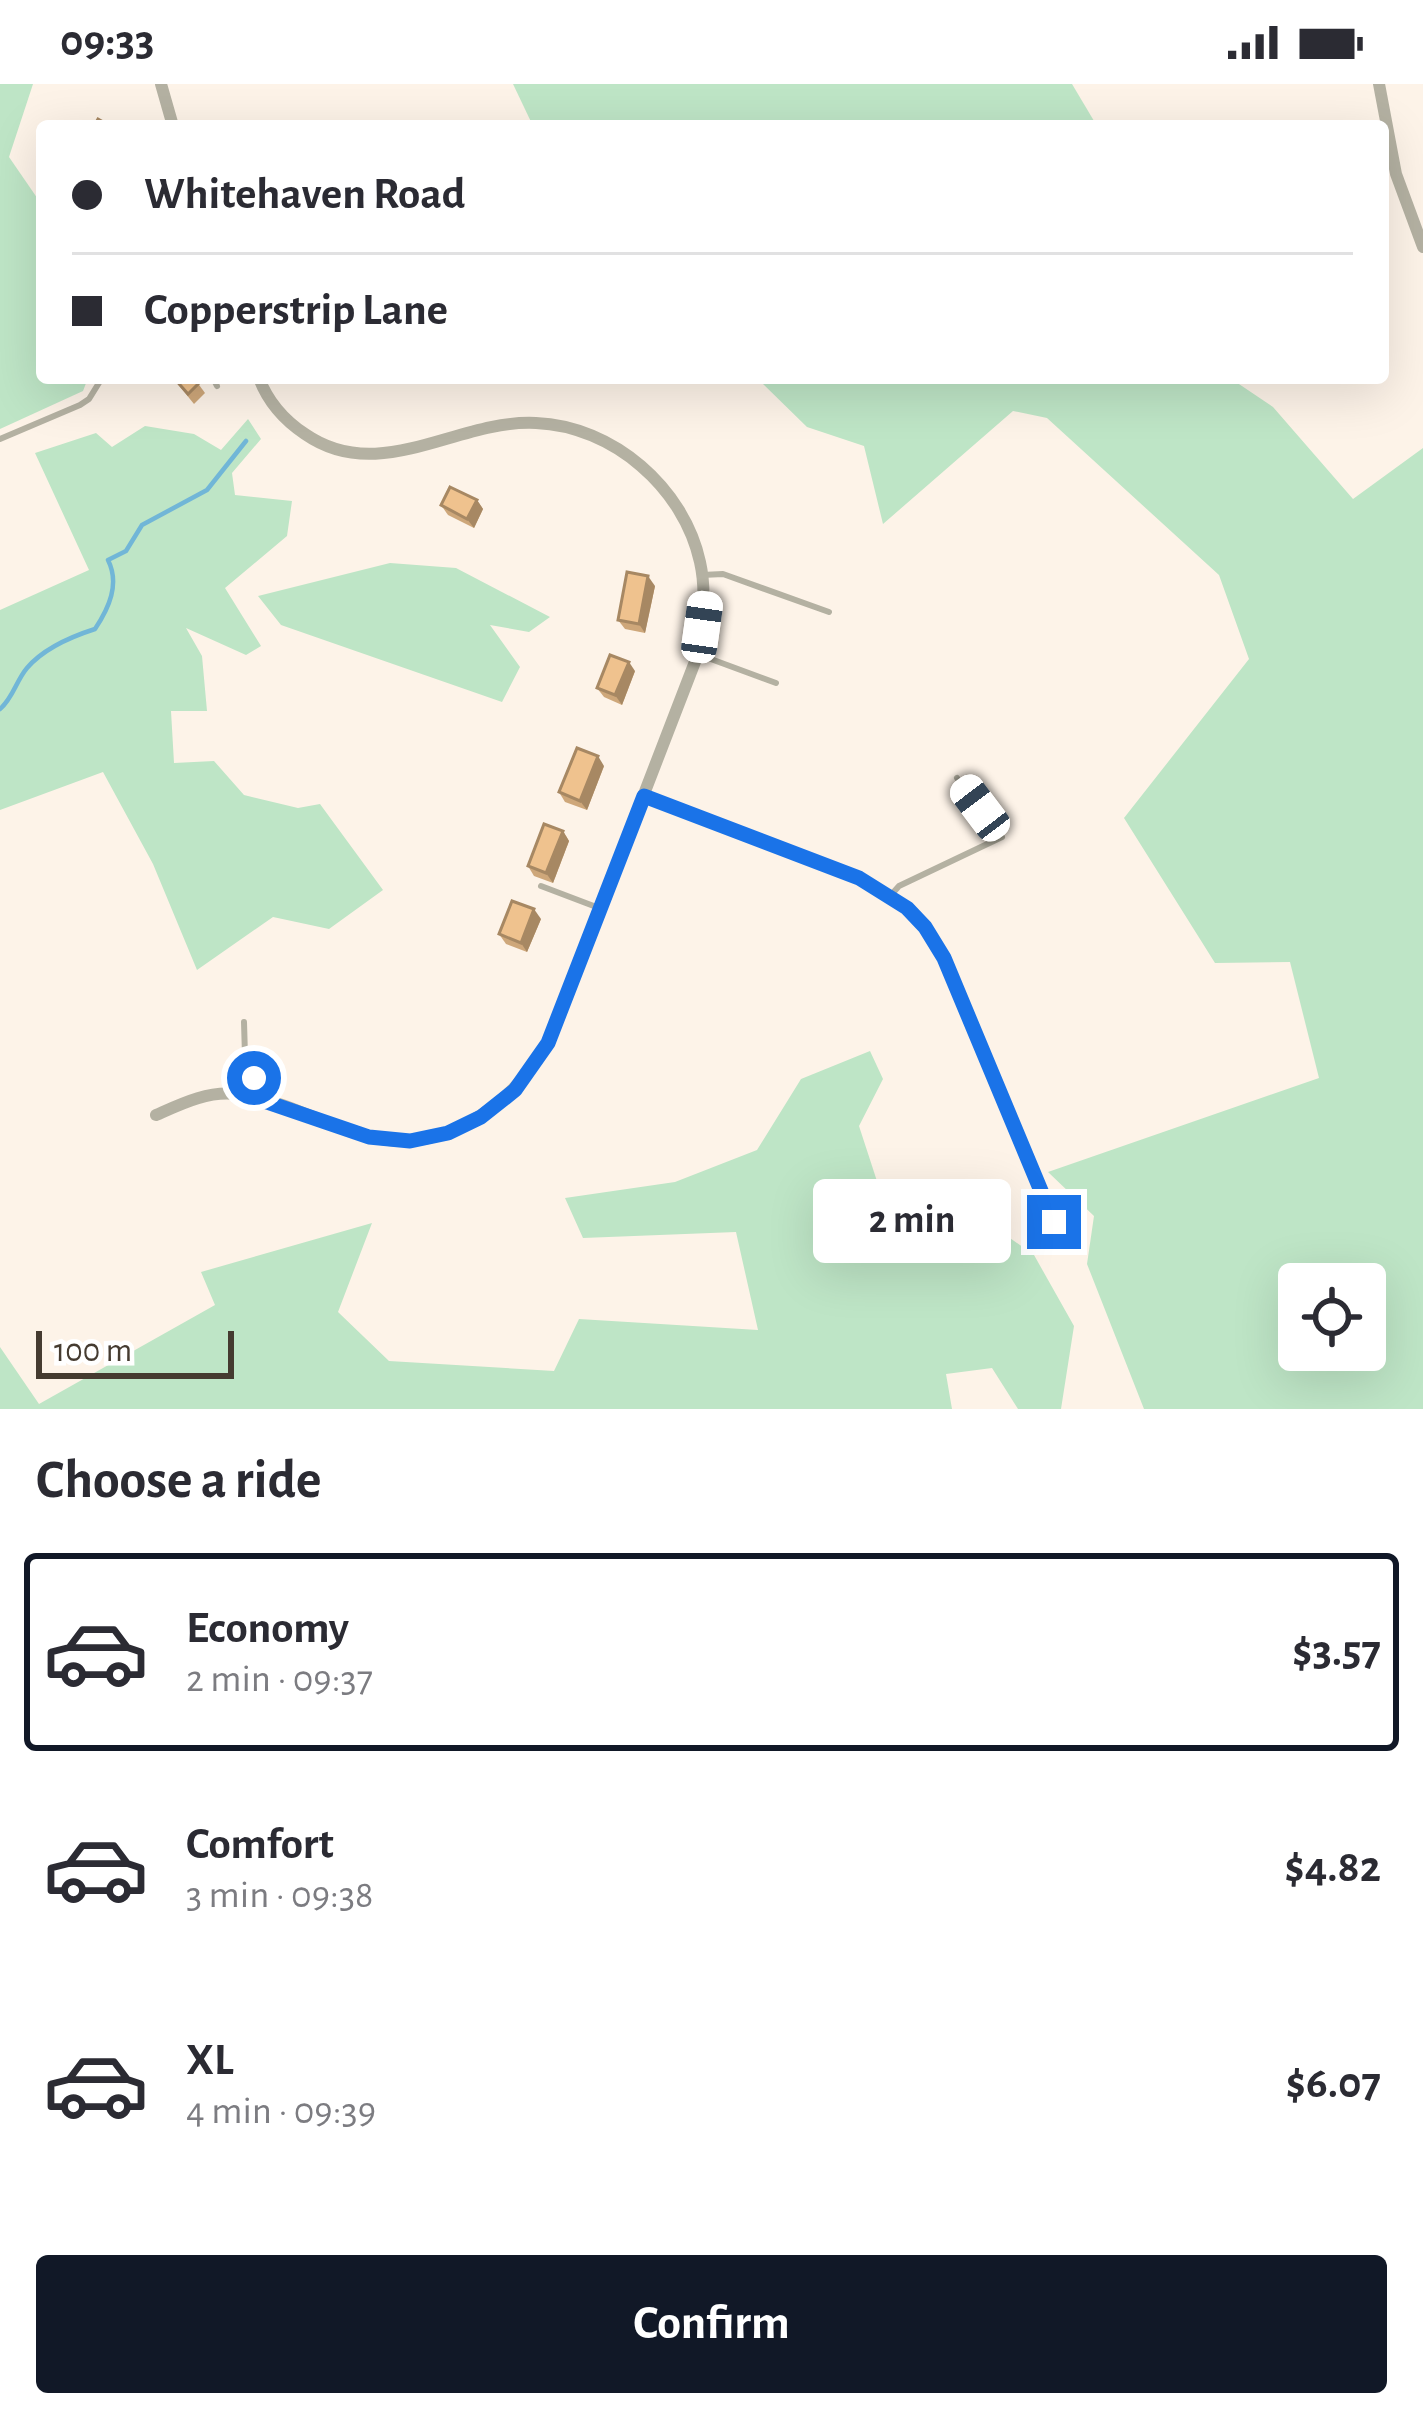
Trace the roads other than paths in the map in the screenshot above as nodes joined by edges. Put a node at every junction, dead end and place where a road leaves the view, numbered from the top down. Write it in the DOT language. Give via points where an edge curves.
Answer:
graph roads {
  1 [pos="161,84"];
  2 [pos="1379,84"];
  3 [pos="171,120"];
  4 [pos="1386,120"];
  5 [pos="1389,137"];
  6 [pos="1423,247"];
  7 [pos="98,384"];
  8 [pos="262,384"];
  9 [pos="0,439"];
  10 [pos="702,575"];
  11 [pos="829,611"];
  12 [pos="698,654"];
  13 [pos="776,683"];
  14 [pos="957,778"];
  15 [pos="644,796"];
  16 [pos="541,886"];
  17 [pos="890,897"];
  18 [pos="600,908"];
  19 [pos="244,1022"];
  20 [pos="252,1097"];
  21 [pos="156,1115"];
  22 [pos="1054,1222"];
  1 -- 3 [label="street"];
  2 -- 4 [label="street"];
  5 -- 6 [label="street"];
  7 -- 9 [label="lane" via="80,405"];
  8 -- 10 [label="street" via="287,422 350,454 402,452 484,427 535,422 592,436 654,476 689,528"];
  10 -- 11 [label="lane" via="723,574"];
  10 -- 12 [label="street"];
  12 -- 13 [label="lane"];
  12 -- 15 [label="street"];
  14 -- 17 [label="lane" via="1002,837"];
  15 -- 17 [label="street"];
  15 -- 18 [label="street"];
  16 -- 18 [label="lane"];
  17 -- 22 [label="street" via="925,927 944,958"];
  18 -- 20 [label="street" via="548,1043 515,1090 481,1117 410,1141 369,1137"];
  19 -- 20 [label="lane"];
  20 -- 21 [label="street" via="194,1098"];
}
